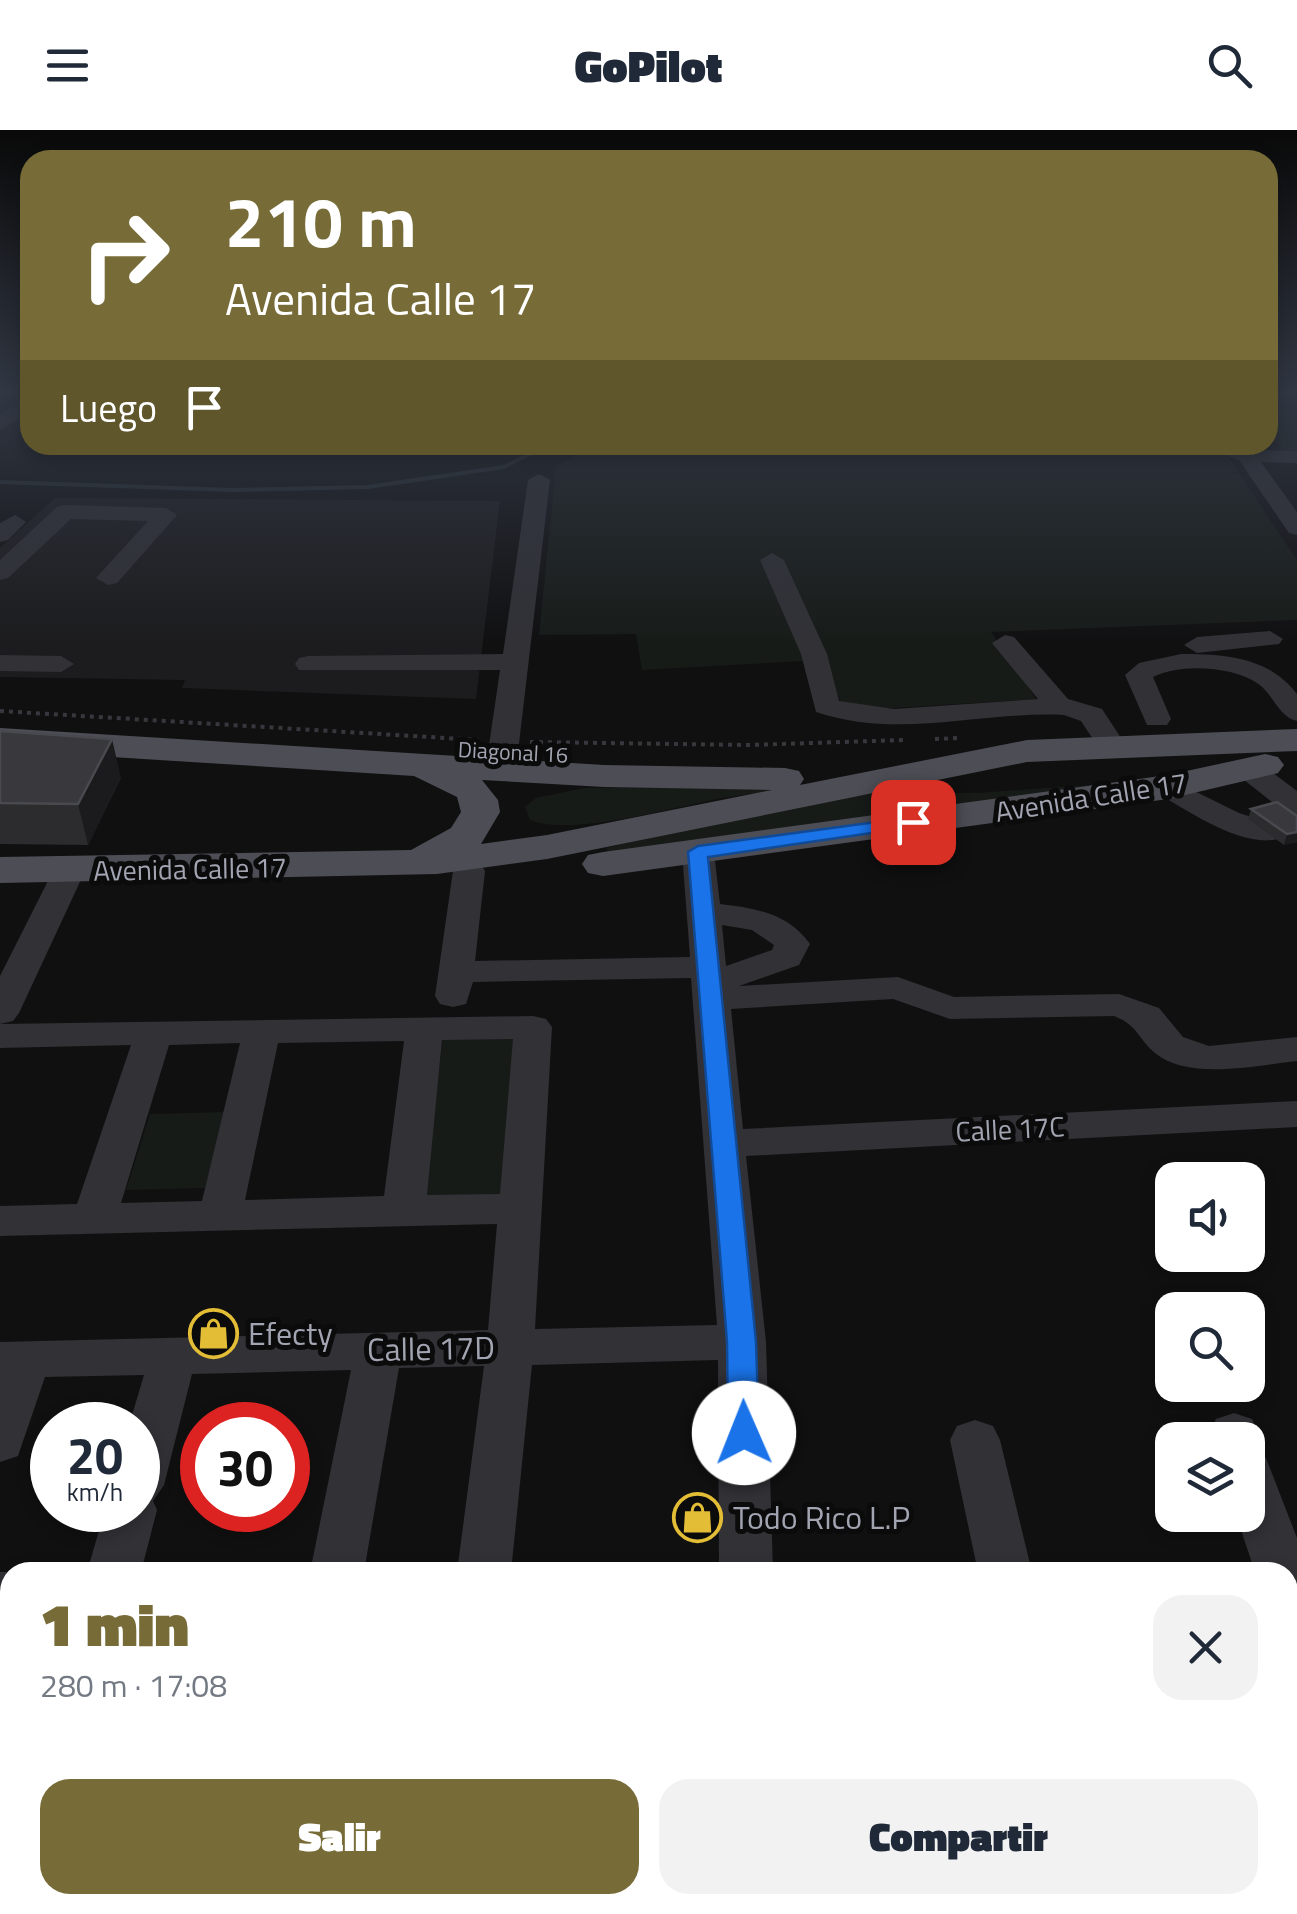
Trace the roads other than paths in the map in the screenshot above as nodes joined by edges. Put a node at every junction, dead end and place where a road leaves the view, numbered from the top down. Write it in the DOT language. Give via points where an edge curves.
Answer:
graph roads {
  1 [pos="1268,477"];
  2 [pos="539,480"];
  3 [pos="1297,528"];
  4 [pos="772,560"];
  5 [pos="0,574"];
  6 [pos="108,578"];
  7 [pos="1270,639"];
  8 [pos="1005,642"];
  9 [pos="515,662"];
  10 [pos="0,663"];
  11 [pos="61,664"];
  12 [pos="308,664"];
  13 [pos="1156,664"];
  14 [pos="1058,706"];
  15 [pos="1295,715"];
  16 [pos="1157,719"];
  17 [pos="0,720"];
  18 [pos="0,739"];
  19 [pos="504,746"];
  20 [pos="1112,747"];
  21 [pos="1028,751"];
  22 [pos="410,766"];
  23 [pos="1271,766"];
  24 [pos="604,776"];
  25 [pos="878,781"];
  26 [pos="1168,787"];
  27 [pos="1288,820"];
  28 [pos="604,849"];
  29 [pos="698,852"];
  30 [pos="380,866"];
  31 [pos="0,870"];
  32 [pos="69,871"];
  33 [pos="469,872"];
  34 [pos="704,912"];
  35 [pos="456,972"];
  36 [pos="710,983"];
  37 [pos="0,1013"];
  38 [pos="436,1028"];
  39 [pos="262,1031"];
  40 [pos="154,1033"];
  41 [pos="0,1036"];
  42 [pos="1297,1049"];
  43 [pos="1297,1114"];
  44 [pos="724,1144"];
  45 [pos="520,1208"];
  46 [pos="404,1211"];
  47 [pos="220,1216"];
  48 [pos="94,1219"];
  49 [pos="0,1221"];
  50 [pos="742,1342"];
  51 [pos="510,1348"];
  52 [pos="378,1351"];
  53 [pos="172,1356"];
  54 [pos="13,1360"];
  55 [pos="160,1402"];
  56 [pos="975,1440"];
  57 [pos="0,1442"];
  58 [pos="1265,1525"];
  59 [pos="125,1532"];
  60 [pos="117,1562"];
  61 [pos="339,1562"];
  62 [pos="485,1562"];
  63 [pos="746,1562"];
  64 [pos="1003,1562"];
  65 [pos="1278,1562"];
  1 -- 3 [label="street"];
  2 -- 9 [label="street"];
  4 -- 14 [label="street" via="814,654 826,706 896,717"];
  5 -- 6 [label="street" via="65,512 166,514"];
  7 -- 13 [label="street" via="1158,649 1149,654"];
  8 -- 14 [label="street"];
  9 -- 12 [label="street"];
  9 -- 19 [label="street"];
  10 -- 11 [label="street"];
  13 -- 15 [label="street" via="1241,667 1269,678"];
  13 -- 16 [label="street" via="1138,675"];
  14 -- 20 [label="street" via="1092,715"];
  15 -- 20 [label="main road, Avenida Calle 17"];
  17 -- 19 [label="main road, Diagonal 16"];
  18 -- 22 [label="main road, Diagonal 16"];
  19 -- 21 [label="main road, Diagonal 16" via="786,760"];
  20 -- 21 [label="main road, Avenida Calle 17"];
  21 -- 25 [label="main road, Avenida Calle 17"];
  22 -- 24 [label="main road, Diagonal 16"];
  22 -- 30 [label="main road" via="465,783 478,794 480,821 454,846"];
  23 -- 25 [label="main road, Avenida Calle 17"];
  23 -- 26 [label="main road, Avenida Calle 17"];
  23 -- 27 [label="street"];
  24 -- 25 [label="main road, Diagonal 16"];
  24 -- 28 [label="main road" via="533,789 516,810 532,830"];
  25 -- 28 [label="main road, Avenida Calle 17"];
  26 -- 27 [label="street" via="1228,820"];
  26 -- 29 [label="main road, Avenida Calle 17"];
  28 -- 29 [label="main road, Avenida Calle 17"];
  28 -- 30 [label="main road, Avenida Calle 17"];
  28 -- 33 [label="main road, Avenida Calle 17"];
  29 -- 34 [label="street"];
  30 -- 32 [label="main road, Avenida Calle 17"];
  30 -- 33 [label="main road, Avenida Calle 17"];
  31 -- 32 [label="main road, Avenida Calle 17"];
  32 -- 37 [label="street"];
  33 -- 35 [label="street"];
  34 -- 36 [label="street"];
  34 -- 36 [label="street" via="760,921 792,944 786,957"];
  35 -- 36 [label="street"];
  35 -- 38 [label="street"];
  36 -- 42 [label="street" via="898,988 950,1008 1119,1005 1146,1016 1169,1045 1184,1052 1209,1058"];
  36 -- 44 [label="street"];
  38 -- 39 [label="street"];
  38 -- 45 [label="street" via="533,1027"];
  38 -- 46 [label="street"];
  39 -- 40 [label="street"];
  39 -- 47 [label="street"];
  40 -- 41 [label="street"];
  40 -- 48 [label="street"];
  43 -- 44 [label="street, Calle 17C"];
  44 -- 50 [label="street"];
  45 -- 46 [label="street"];
  45 -- 51 [label="street"];
  46 -- 47 [label="street"];
  47 -- 48 [label="street"];
  48 -- 49 [label="street"];
  50 -- 51 [label="street, Calle 17D"];
  50 -- 63 [label="street"];
  51 -- 52 [label="street, Calle 17D"];
  51 -- 62 [label="street"];
  52 -- 53 [label="street, Calle 17D"];
  52 -- 61 [label="street"];
  53 -- 54 [label="street, Calle 17D"];
  53 -- 55 [label="street"];
  54 -- 57 [label="street"];
  56 -- 64 [label="street"];
  58 -- 65 [label="street"];
  59 -- 60 [label="street"];
}
